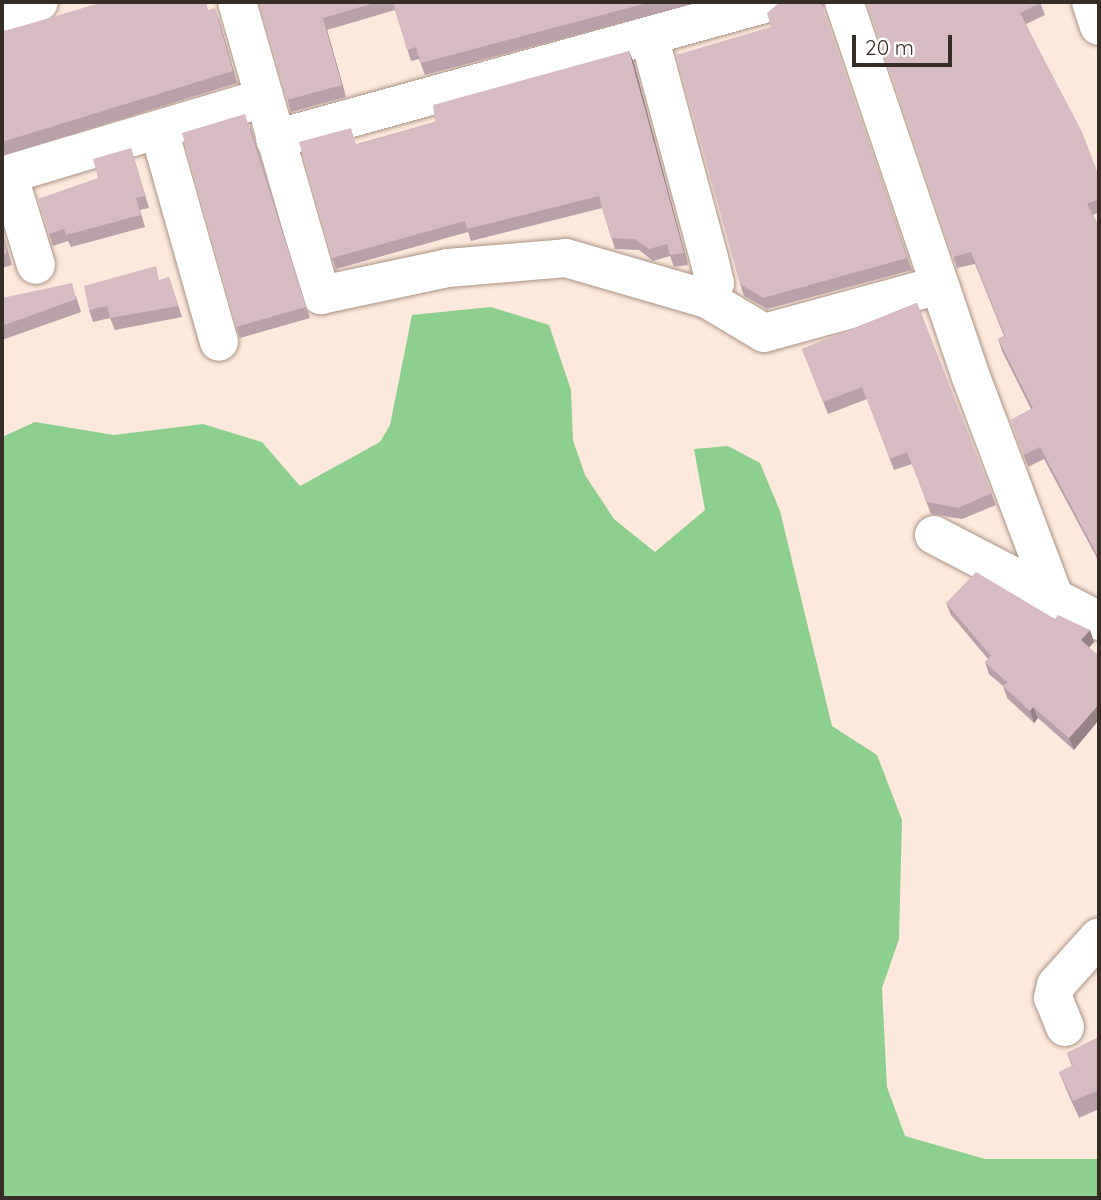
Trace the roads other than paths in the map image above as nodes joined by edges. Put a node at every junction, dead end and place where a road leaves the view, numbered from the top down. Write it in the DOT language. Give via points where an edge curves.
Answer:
graph roads {
  1 [pos="39,2"];
  2 [pos="237,2"];
  3 [pos="771,2"];
  4 [pos="844,2"];
  5 [pos="1091,2"];
  6 [pos="2,12"];
  7 [pos="1099,26"];
  8 [pos="649,36"];
  9 [pos="264,98"];
  10 [pos="159,130"];
  11 [pos="275,139"];
  12 [pos="5,175"];
  13 [pos="36,265"];
  14 [pos="939,285"];
  15 [pos="707,299"];
  16 [pos="219,342"];
  17 [pos="934,535"];
  18 [pos="1055,598"];
  19 [pos="1099,621"];
  20 [pos="1099,937"];
  21 [pos="1065,1027"];
  1 -- 6 [label="street"];
  2 -- 9 [label="street"];
  3 -- 8 [label="street"];
  4 -- 14 [label="street"];
  5 -- 7 [label="street"];
  8 -- 11 [label="street"];
  8 -- 15 [label="street" via="715,283"];
  9 -- 10 [label="street"];
  9 -- 11 [label="street"];
  10 -- 12 [label="street"];
  10 -- 16 [label="street"];
  11 -- 15 [label="street" via="321,295 448,268 566,258"];
  12 -- 13 [label="street"];
  14 -- 15 [label="street" via="764,333"];
  14 -- 18 [label="street"];
  17 -- 18 [label="street"];
  18 -- 19 [label="street"];
  20 -- 21 [label="street" via="1056,985 1052,998"];
}
